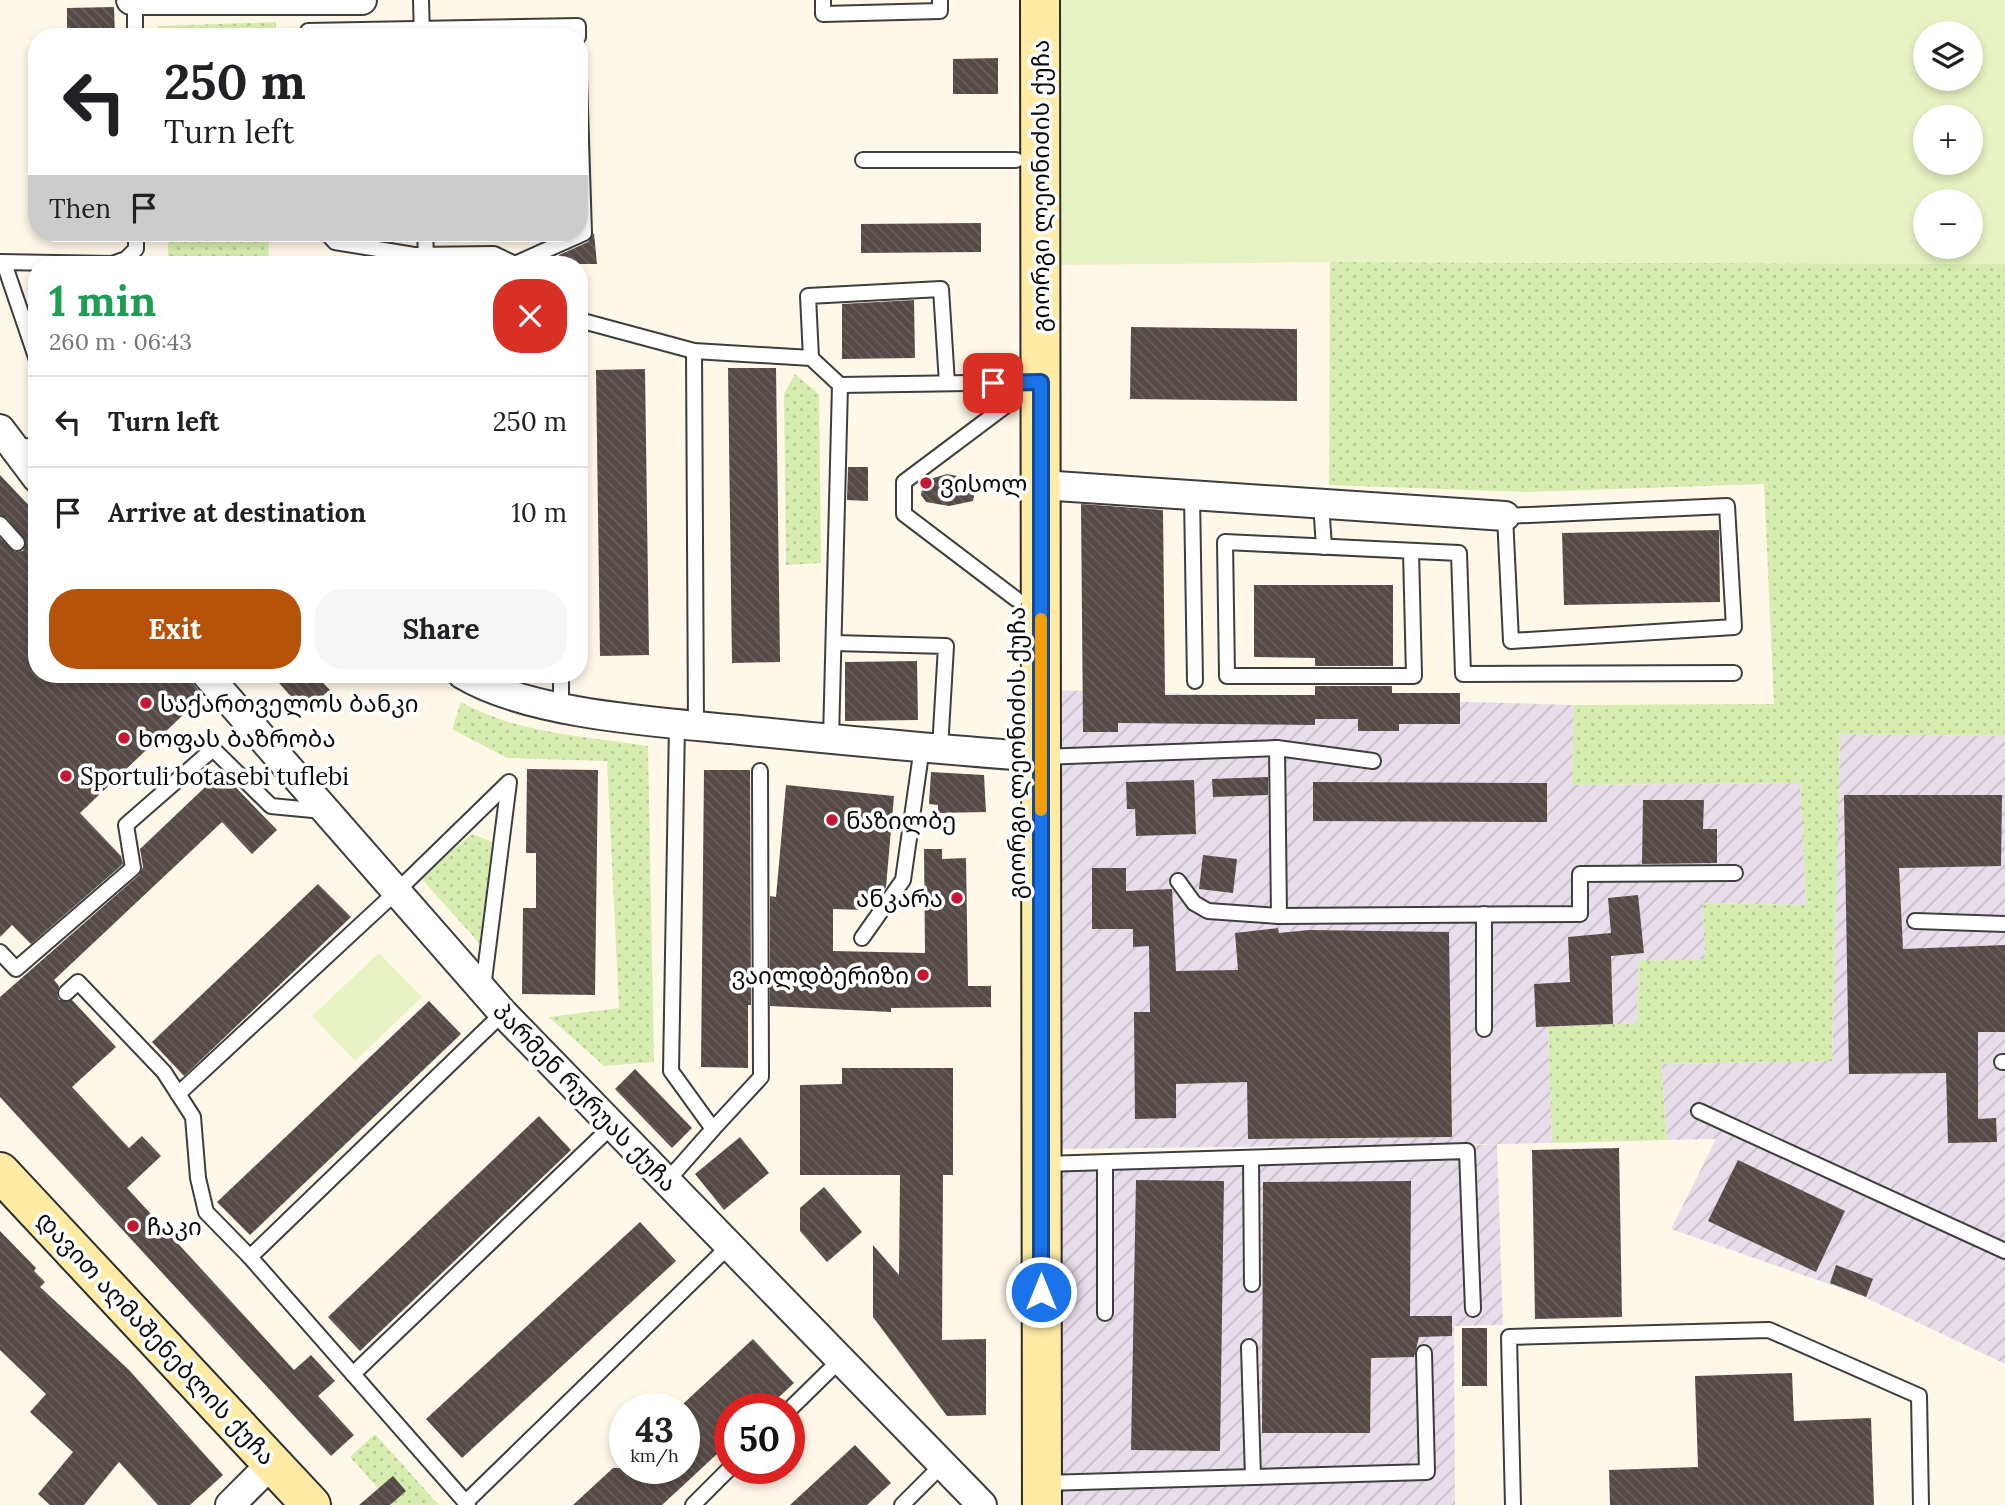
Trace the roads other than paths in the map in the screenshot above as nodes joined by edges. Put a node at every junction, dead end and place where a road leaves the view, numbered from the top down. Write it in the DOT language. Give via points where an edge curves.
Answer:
graph roads {
  1 [pos="133,0"];
  2 [pos="309,0"];
  3 [pos="362,0"];
  4 [pos="421,0"];
  5 [pos="822,0"];
  6 [pos="940,0"];
  7 [pos="1016,0"];
  8 [pos="1040,0"];
  9 [pos="135,28"];
  10 [pos="308,28"];
  11 [pos="422,28"];
  12 [pos="533,28"];
  13 [pos="578,28"];
  14 [pos="863,160"];
  15 [pos="1016,160"];
  16 [pos="335,242"];
  17 [pos="564,242"];
  18 [pos="408,256"];
  19 [pos="456,256"];
  20 [pos="498,256"];
  21 [pos="533,256"];
  22 [pos="2,262"];
  23 [pos="28,262"];
  24 [pos="588,322"];
  25 [pos="28,335"];
  26 [pos="694,351"];
  27 [pos="811,358"];
  28 [pos="947,383"];
  29 [pos="840,385"];
  30 [pos="1024,387"];
  31 [pos="16,441"];
  32 [pos="28,462"];
  33 [pos="1041,485"];
  34 [pos="1192,495"];
  35 [pos="1321,503"];
  36 [pos="1505,516"];
  37 [pos="0,524"];
  38 [pos="17,543"];
  39 [pos="1324,547"];
  40 [pos="1411,551"];
  41 [pos="1016,599"];
  42 [pos="834,643"];
  43 [pos="1734,673"];
  44 [pos="1195,681"];
  45 [pos="214,683"];
  46 [pos="477,683"];
  47 [pos="561,683"];
  48 [pos="561,708"];
  49 [pos="686,725"];
  50 [pos="831,739"];
  51 [pos="931,748"];
  52 [pos="1277,748"];
  53 [pos="1028,756"];
  54 [pos="1373,761"];
  55 [pos="760,771"];
  56 [pos="324,811"];
  57 [pos="1735,873"];
  58 [pos="1178,881"];
  59 [pos="395,893"];
  60 [pos="1484,914"];
  61 [pos="1279,916"];
  62 [pos="1916,921"];
  63 [pos="2005,924"];
  64 [pos="862,938"];
  65 [pos="0,952"];
  66 [pos="483,990"];
  67 [pos="66,993"];
  68 [pos="503,1013"];
  69 [pos="1484,1028"];
  70 [pos="178,1094"];
  71 [pos="1699,1111"];
  72 [pos="612,1126"];
  73 [pos="713,1129"];
  74 [pos="1251,1158"];
  75 [pos="1105,1163"];
  76 [pos="1042,1164"];
  77 [pos="0,1172"];
  78 [pos="667,1181"];
  79 [pos="729,1247"];
  80 [pos="2005,1251"];
  81 [pos="250,1257"];
  82 [pos="1252,1284"];
  83 [pos="1473,1309"];
  84 [pos="1105,1313"];
  85 [pos="1249,1348"];
  86 [pos="1424,1353"];
  87 [pos="839,1361"];
  88 [pos="352,1374"];
  89 [pos="805,1394"];
  90 [pos="272,1462"];
  91 [pos="941,1466"];
  92 [pos="1253,1477"];
  93 [pos="714,1484"];
  94 [pos="1034,1498"];
  95 [pos="467,1504"];
  96 [pos="230,1505"];
  97 [pos="311,1505"];
  98 [pos="693,1505"];
  99 [pos="902,1505"];
  100 [pos="982,1505"];
  101 [pos="1513,1505"];
  102 [pos="1921,1505"];
  1 -- 2 [label="street"];
  1 -- 9 [label="lane"];
  2 -- 3 [label="street"];
  2 -- 10 [label="lane"];
  4 -- 11 [label="lane"];
  5 -- 6 [label="lane" via="822,14 940,11"];
  7 -- 15 [label="main road, გიორგი ლეონიძის ქუჩა"];
  8 -- 30 [label="main road, გიორგი ლეონიძის ქუჩა"];
  12 -- 13 [label="lane"];
  14 -- 15 [label="lane"];
  15 -- 30 [label="main road, გიორგი ლეონიძის ქუჩა"];
  16 -- 18 [label="lane"];
  17 -- 21 [label="lane"];
  19 -- 20 [label="lane"];
  22 -- 23 [label="lane"];
  22 -- 25 [label="lane"];
  24 -- 26 [label="lane"];
  26 -- 27 [label="lane"];
  26 -- 49 [label="lane"];
  27 -- 28 [label="lane" via="808,296 941,289"];
  27 -- 29 [label="lane"];
  28 -- 29 [label="lane"];
  28 -- 30 [label="lane"];
  29 -- 42 [label="lane"];
  30 -- 33 [label="main road, გიორგი ლეონიძის ქუჩა"];
  30 -- 41 [label="main road, გიორგი ლეონიძის ქუჩა"];
  30 -- 41 [label="lane" via="904,482 904,514"];
  31 -- 32 [label="street"];
  33 -- 34 [label="street"];
  33 -- 53 [label="main road, გიორგი ლეონიძის ქუჩა"];
  34 -- 35 [label="street"];
  34 -- 44 [label="lane"];
  35 -- 36 [label="street"];
  35 -- 39 [label="lane"];
  36 -- 36 [label="lane" via="1727,506 1734,627 1511,640"];
  37 -- 38 [label="lane"];
  39 -- 40 [label="lane"];
  39 -- 40 [label="lane" via="1225,542 1227,676 1414,676"];
  40 -- 43 [label="lane" via="1459,553 1463,674"];
  41 -- 53 [label="main road, გიორგი ლეონიძის ქუჩა"];
  42 -- 50 [label="lane"];
  42 -- 51 [label="lane" via="946,646"];
  45 -- 56 [label="street, პარმენ რურუას ქუჩა"];
  46 -- 48 [label="street"];
  47 -- 48 [label="lane"];
  48 -- 49 [label="street"];
  49 -- 50 [label="street"];
  49 -- 73 [label="lane" via="671,1071"];
  50 -- 51 [label="street"];
  51 -- 53 [label="street"];
  51 -- 64 [label="lane" via="903,880"];
  52 -- 53 [label="lane"];
  52 -- 54 [label="lane"];
  52 -- 61 [label="lane"];
  53 -- 76 [label="main road, გიორგი ლეონიძის ქუჩა"];
  53 -- 94 [label="main road, გიორგი ლეონიძის ქუჩა"];
  55 -- 73 [label="lane" via="761,1077"];
  56 -- 59 [label="street, პარმენ რურუას ქუჩა"];
  56 -- 65 [label="lane" via="271,806 213,749 126,825 134,868 16,969"];
  57 -- 60 [label="lane" via="1580,874 1580,914"];
  58 -- 61 [label="lane" via="1194,903 1208,911"];
  59 -- 66 [label="street, პარმენ რურუას ქუჩა"];
  59 -- 66 [label="lane" via="509,782"];
  59 -- 70 [label="lane"];
  60 -- 61 [label="lane"];
  60 -- 69 [label="lane"];
  62 -- 63 [label="lane"];
  66 -- 68 [label="street, პარმენ რურუას ქუჩა"];
  67 -- 70 [label="lane" via="78,982 164,1072"];
  68 -- 72 [label="street, პარმენ რურუას ქუჩა"];
  68 -- 81 [label="lane"];
  70 -- 81 [label="lane" via="193,1117 206,1212"];
  71 -- 80 [label="lane"];
  72 -- 78 [label="street, პარმენ რურუას ქუჩა"];
  72 -- 88 [label="lane"];
  73 -- 78 [label="lane"];
  74 -- 75 [label="lane"];
  74 -- 82 [label="lane"];
  74 -- 83 [label="lane" via="1467,1151"];
  75 -- 76 [label="lane"];
  75 -- 84 [label="lane"];
  76 -- 94 [label="main road, გიორგი ლეონიძის ქუჩა"];
  77 -- 90 [label="main road, დავით აღმაშენებლის ქუჩა"];
  78 -- 79 [label="street, პარმენ რურუას ქუჩა"];
  79 -- 87 [label="street, პარმენ რურუას ქუჩა"];
  79 -- 95 [label="lane"];
  81 -- 88 [label="lane"];
  85 -- 92 [label="lane"];
  86 -- 92 [label="lane" via="1427,1472"];
  87 -- 89 [label="lane"];
  87 -- 91 [label="street, პარმენ რურუას ქუჩა"];
  88 -- 95 [label="lane"];
  90 -- 96 [label="street"];
  90 -- 97 [label="main road, დავით აღმაშენებლის ქუჩა"];
  91 -- 99 [label="lane"];
  91 -- 100 [label="street, პარმენ რურუას ქუჩა"];
  92 -- 94 [label="lane"];
  93 -- 98 [label="lane"];
  101 -- 102 [label="lane" via="1509,1336 1769,1330 1919,1396"];
}
